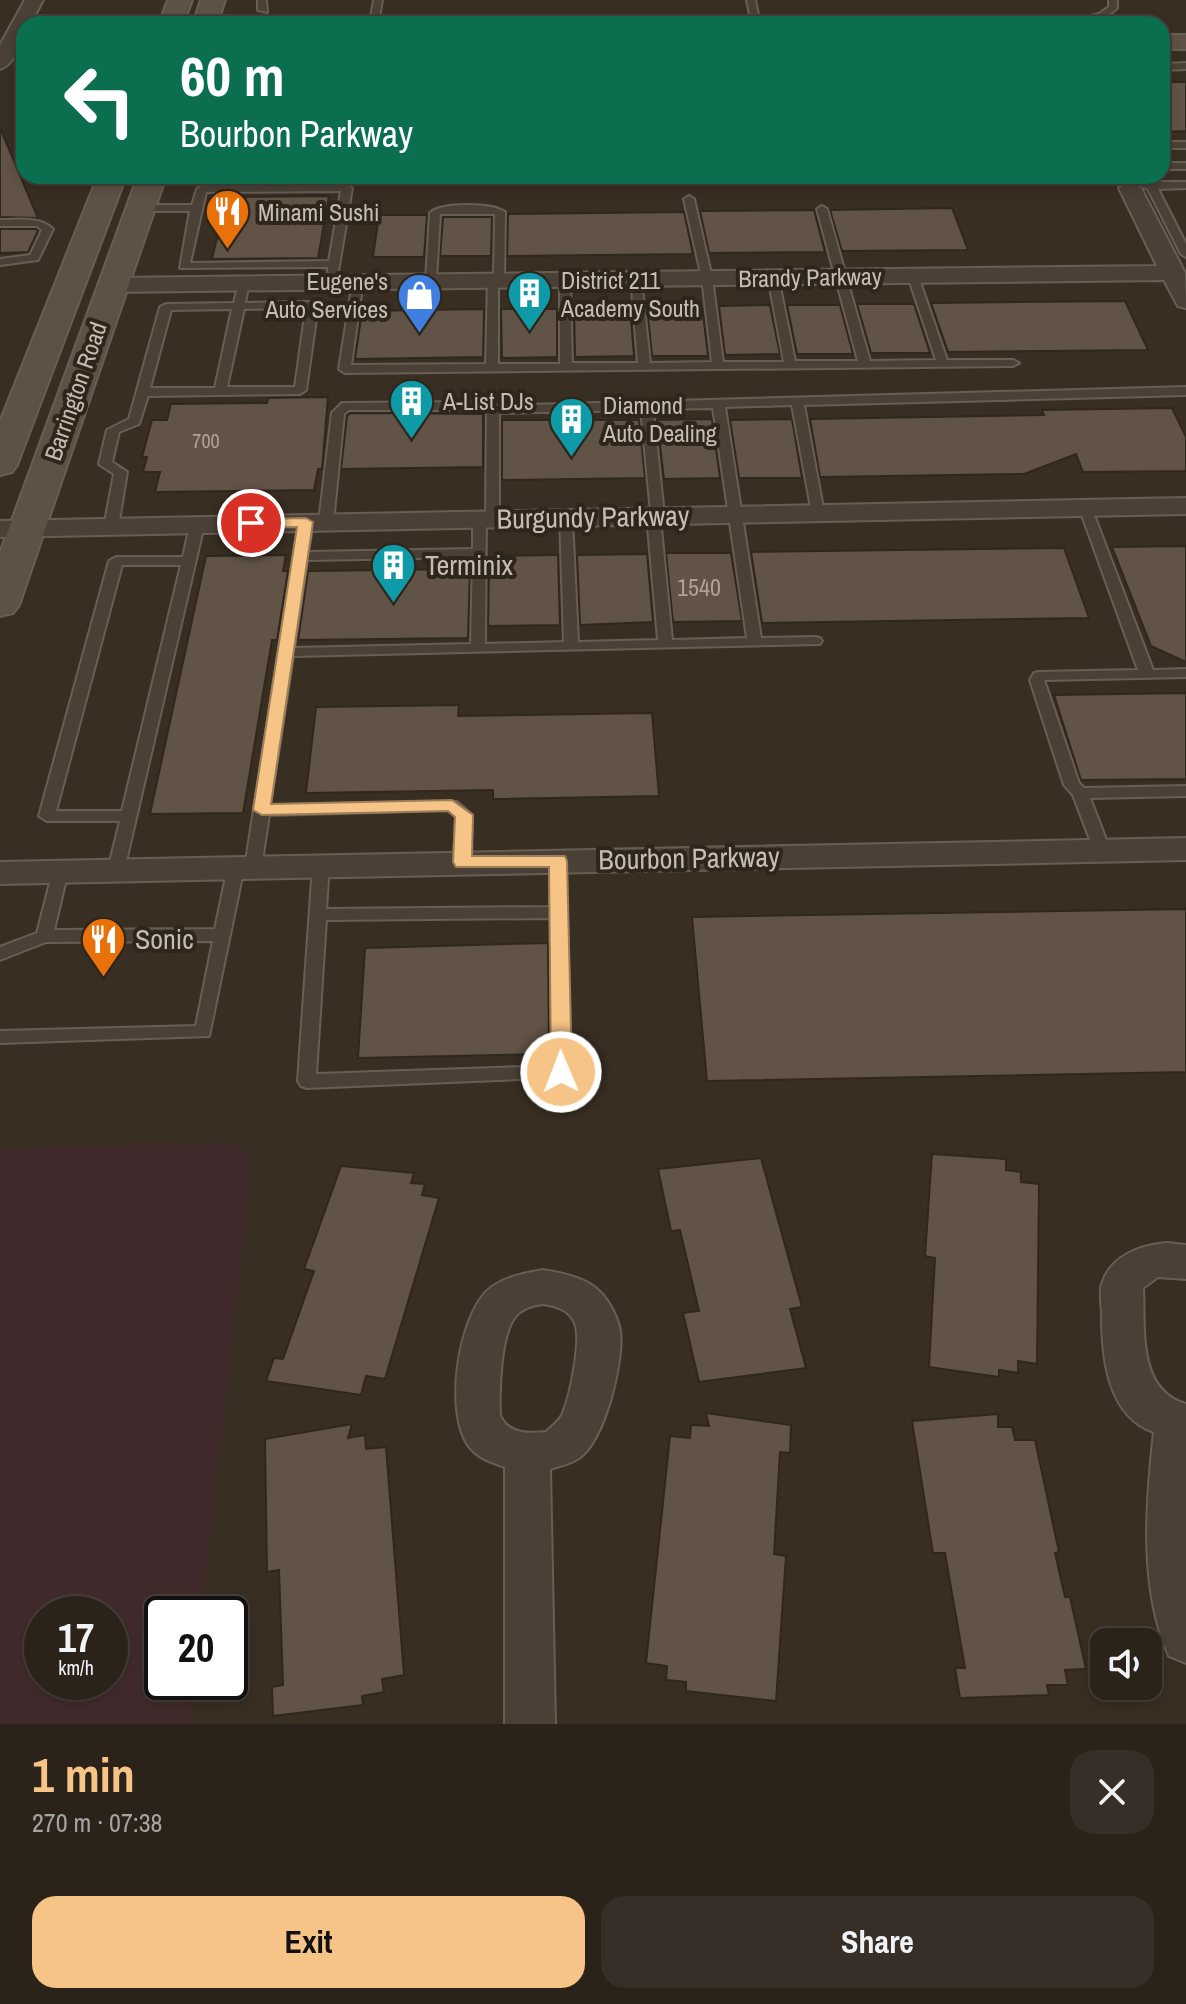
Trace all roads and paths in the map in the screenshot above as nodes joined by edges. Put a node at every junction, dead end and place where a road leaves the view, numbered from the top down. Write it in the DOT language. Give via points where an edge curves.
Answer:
graph roads {
  1 [pos="1113,0"];
  2 [pos="1102,16"];
  3 [pos="16,37"];
  4 [pos="7,56"];
  5 [pos="109,184"];
  6 [pos="149,184"];
  7 [pos="1186,185"];
  8 [pos="1140,187"];
  9 [pos="689,199"];
  10 [pos="139,208"];
  11 [pos="196,208"];
  12 [pos="822,209"];
  13 [pos="0,223"];
  14 [pos="0,262"];
  15 [pos="1182,267"];
  16 [pos="333,273"];
  17 [pos="201,274"];
  18 [pos="913,276"];
  19 [pos="773,277"];
  20 [pos="839,277"];
  21 [pos="707,278"];
  22 [pos="565,279"];
  23 [pos="636,279"];
  24 [pos="431,280"];
  25 [pos="496,280"];
  26 [pos="358,281"];
  27 [pos="244,282"];
  28 [pos="112,285"];
  29 [pos="1186,301"];
  30 [pos="240,306"];
  31 [pos="1013,363"];
  32 [pos="865,364"];
  33 [pos="943,364"];
  34 [pos="790,365"];
  35 [pos="644,366"];
  36 [pos="718,366"];
  37 [pos="566,367"];
  38 [pos="492,368"];
  39 [pos="220,391"];
  40 [pos="1186,391"];
  41 [pos="143,392"];
  42 [pos="798,403"];
  43 [pos="719,405"];
  44 [pos="647,407"];
  45 [pos="493,410"];
  46 [pos="0,465"];
  47 [pos="1186,506"];
  48 [pos="1085,507"];
  49 [pos="818,513"];
  50 [pos="736,514"];
  51 [pos="655,515"];
  52 [pos="566,517"];
  53 [pos="486,519"];
  54 [pos="316,522"];
  55 [pos="197,525"];
  56 [pos="111,527"];
  57 [pos="14,529"];
  58 [pos="479,553"];
  59 [pos="300,556"];
  60 [pos="188,561"];
  61 [pos="0,605"];
  62 [pos="815,641"];
  63 [pos="755,642"];
  64 [pos="665,644"];
  65 [pos="571,646"];
  66 [pos="478,648"];
  67 [pos="286,652"];
  68 [pos="1186,673"];
  69 [pos="1147,674"];
  70 [pos="1186,791"];
  71 [pos="1080,793"];
  72 [pos="262,810"];
  73 [pos="129,816"];
  74 [pos="1186,849"];
  75 [pos="1102,850"];
  76 [pos="558,861"];
  77 [pos="462,862"];
  78 [pos="321,865"];
  79 [pos="245,867"];
  80 [pos="116,870"];
  81 [pos="60,871"];
  82 [pos="0,873"];
  83 [pos="559,912"];
  84 [pos="318,915"];
  85 [pos="222,935"];
  86 [pos="44,936"];
  87 [pos="0,954"];
  88 [pos="0,1037"];
  89 [pos="1186,1262"];
  90 [pos="1182,1422"];
  91 [pos="527,1453"];
  92 [pos="1186,1640"];
  93 [pos="530,1724"];
  1 -- 2 [label="lane" via="1113,8"];
  3 -- 4 [label="street"];
  5 -- 46 [label="main road, Barrington Road"];
  6 -- 10 [label="main road, Barrington Road"];
  7 -- 8 [label="lane"];
  8 -- 15 [label="street"];
  9 -- 21 [label="lane"];
  10 -- 11 [label="lane"];
  10 -- 28 [label="main road, Barrington Road"];
  11 -- 16 [label="lane" via="202,189 347,188"];
  11 -- 17 [label="lane" via="184,266"];
  12 -- 20 [label="lane"];
  13 -- 14 [label="lane" via="39,223 48,229 34,258"];
  15 -- 18 [label="street, Brandy Parkway"];
  15 -- 29 [label="street"];
  16 -- 17 [label="lane"];
  16 -- 26 [label="street, Brandy Parkway"];
  16 -- 27 [label="street, Brandy Parkway"];
  17 -- 27 [label="street, Brandy Parkway"];
  17 -- 28 [label="street, Brandy Parkway"];
  18 -- 20 [label="street, Brandy Parkway"];
  18 -- 33 [label="lane"];
  19 -- 20 [label="street, Brandy Parkway"];
  19 -- 21 [label="street, Brandy Parkway"];
  19 -- 34 [label="lane"];
  20 -- 32 [label="lane"];
  21 -- 23 [label="street, Brandy Parkway"];
  21 -- 36 [label="lane"];
  22 -- 23 [label="street, Brandy Parkway"];
  22 -- 25 [label="street, Brandy Parkway"];
  22 -- 37 [label="lane"];
  23 -- 35 [label="lane"];
  24 -- 25 [label="street, Brandy Parkway"];
  24 -- 25 [label="lane" via="435,213 440,209 500,212"];
  24 -- 26 [label="street, Brandy Parkway"];
  25 -- 38 [label="lane"];
  26 -- 38 [label="lane" via="345,369"];
  27 -- 30 [label="lane"];
  28 -- 57 [label="main road, Barrington Road"];
  30 -- 39 [label="lane"];
  30 -- 39 [label="lane" via="312,305 300,390"];
  30 -- 41 [label="lane" via="166,307"];
  31 -- 33 [label="lane"];
  32 -- 33 [label="lane"];
  32 -- 34 [label="lane"];
  34 -- 36 [label="lane"];
  35 -- 36 [label="lane"];
  35 -- 37 [label="lane"];
  37 -- 38 [label="lane"];
  39 -- 41 [label="lane"];
  40 -- 42 [label="lane"];
  41 -- 56 [label="lane" via="135,421 113,430 105,464 121,472"];
  42 -- 43 [label="lane"];
  42 -- 49 [label="lane"];
  43 -- 44 [label="lane"];
  43 -- 50 [label="lane"];
  44 -- 45 [label="lane"];
  44 -- 51 [label="lane"];
  45 -- 53 [label="lane"];
  45 -- 54 [label="lane" via="346,406 338,413"];
  47 -- 48 [label="street, Burgundy Parkway"];
  48 -- 49 [label="street, Burgundy Parkway"];
  48 -- 69 [label="lane"];
  49 -- 50 [label="street, Burgundy Parkway"];
  50 -- 51 [label="street, Burgundy Parkway"];
  50 -- 63 [label="lane"];
  51 -- 52 [label="street, Burgundy Parkway"];
  51 -- 64 [label="lane"];
  52 -- 53 [label="street, Burgundy Parkway"];
  52 -- 65 [label="lane"];
  53 -- 54 [label="street, Burgundy Parkway"];
  53 -- 58 [label="lane"];
  54 -- 55 [label="street, Burgundy Parkway"];
  54 -- 59 [label="lane"];
  55 -- 56 [label="street, Burgundy Parkway"];
  55 -- 60 [label="lane"];
  56 -- 57 [label="street, Burgundy Parkway"];
  57 -- 61 [label="main road, Barrington Road"];
  58 -- 59 [label="lane"];
  58 -- 66 [label="lane"];
  59 -- 67 [label="lane"];
  60 -- 73 [label="lane"];
  60 -- 73 [label="lane" via="116,561 47,816"];
  62 -- 63 [label="lane"];
  63 -- 64 [label="lane"];
  64 -- 65 [label="lane"];
  65 -- 66 [label="lane"];
  66 -- 67 [label="lane"];
  67 -- 72 [label="lane"];
  68 -- 69 [label="lane"];
  69 -- 71 [label="lane" via="1039,676 1072,785"];
  70 -- 71 [label="lane"];
  71 -- 75 [label="lane"];
  72 -- 77 [label="lane" via="452,805 464,815"];
  72 -- 79 [label="lane"];
  73 -- 80 [label="lane"];
  74 -- 75 [label="street, Bourbon Parkway"];
  75 -- 76 [label="street, Bourbon Parkway"];
  76 -- 77 [label="street, Bourbon Parkway"];
  76 -- 83 [label="lane"];
  77 -- 78 [label="street, Bourbon Parkway"];
  78 -- 79 [label="street, Bourbon Parkway"];
  78 -- 84 [label="lane"];
  79 -- 80 [label="street, Bourbon Parkway"];
  79 -- 85 [label="lane"];
  80 -- 81 [label="street, Bourbon Parkway"];
  81 -- 82 [label="street, Bourbon Parkway"];
  81 -- 86 [label="lane"];
  83 -- 84 [label="lane"];
  83 -- 84 [label="lane" via="561,1072 307,1081"];
  85 -- 86 [label="lane"];
  85 -- 88 [label="lane" via="203,1032"];
  86 -- 87 [label="lane"];
  89 -- 90 [label="street" via="1157,1259 1141,1264 1122,1285 1131,1387 1158,1414"];
  90 -- 92 [label="street" via="1170,1548"];
  91 -- 93 [label="street"];
}
